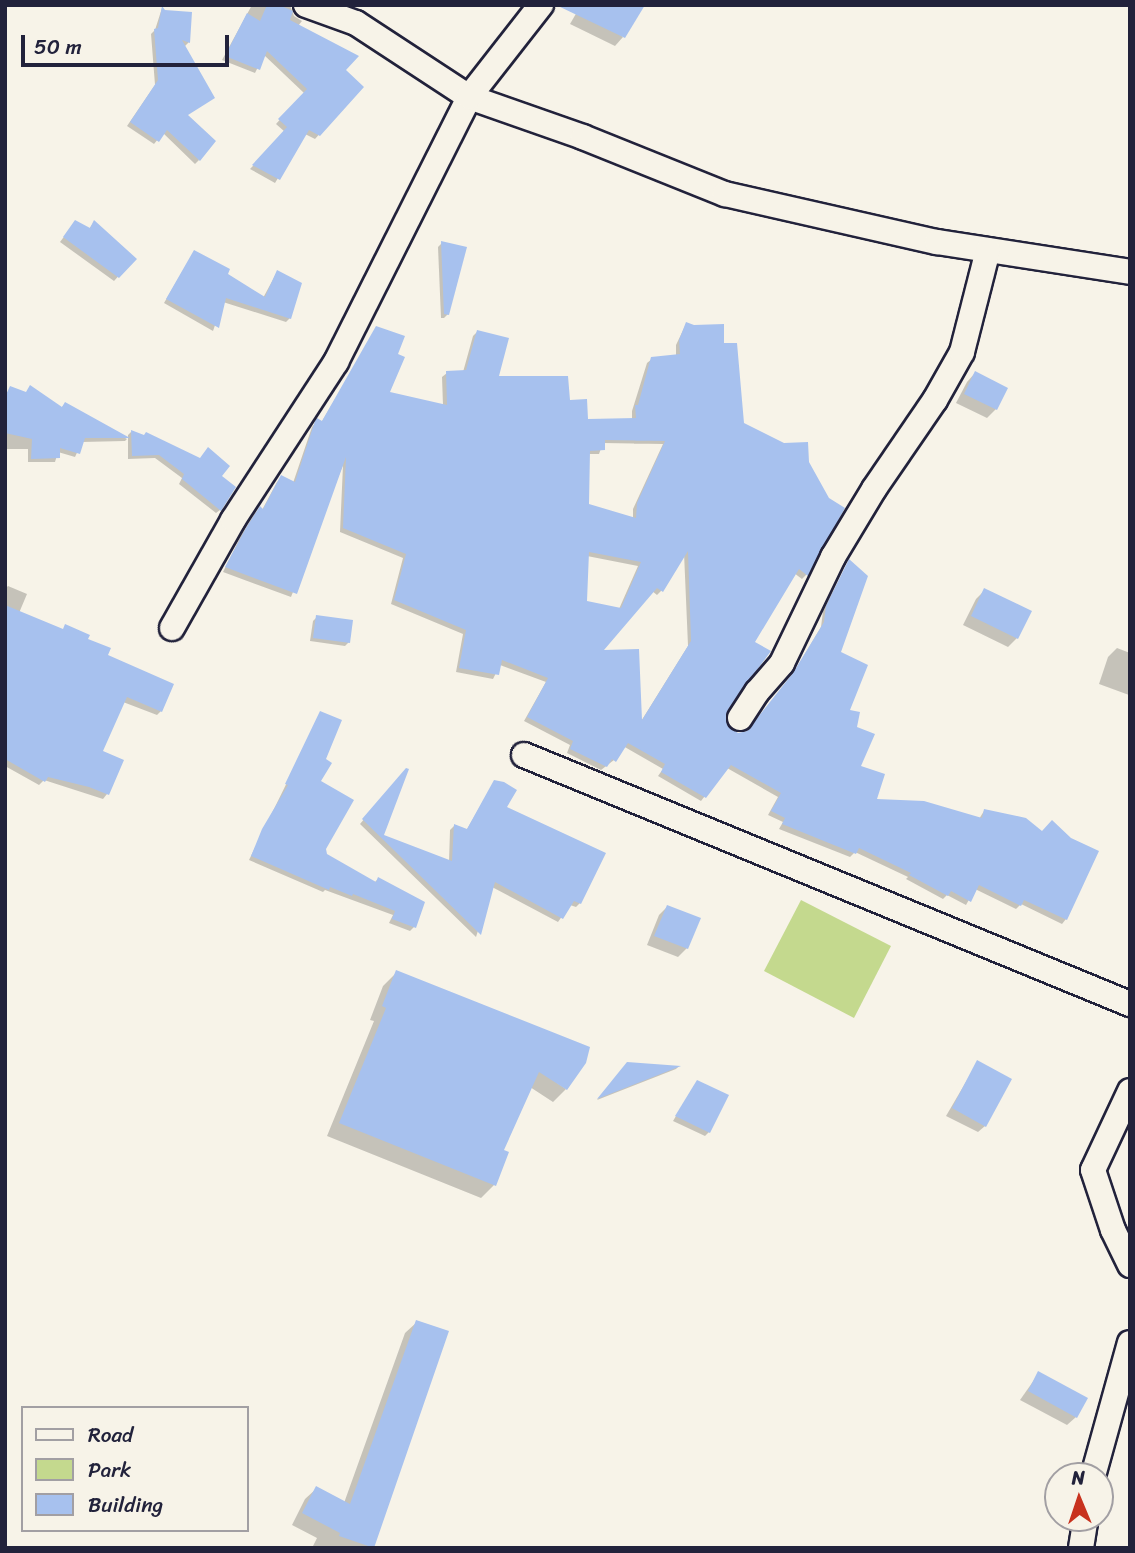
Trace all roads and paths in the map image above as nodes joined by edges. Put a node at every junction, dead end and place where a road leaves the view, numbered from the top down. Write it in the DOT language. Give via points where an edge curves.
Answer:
graph roads {
  1 [pos="306,5"];
  2 [pos="541,5"];
  3 [pos="469,97"];
  4 [pos="988,250"];
  5 [pos="1130,272"];
  6 [pos="172,628"];
  7 [pos="740,718"];
  8 [pos="524,755"];
  9 [pos="1130,1004"];
  10 [pos="1130,1091"];
  11 [pos="1130,1265"];
  12 [pos="1130,1343"];
  13 [pos="1097,1462"];
  1 -- 3 [label="street" via="356,23"];
  2 -- 3 [label="street"];
  3 -- 4 [label="street" via="725,194"];
  3 -- 6 [label="street" via="335,362 233,520"];
  4 -- 5 [label="street"];
  4 -- 7 [label="street" via="962,352 833,557 782,663"];
  8 -- 9 [label="street"];
  10 -- 11 [label="street" via="1093,1170 1112,1230"];
  12 -- 13 [label="street"];
}
